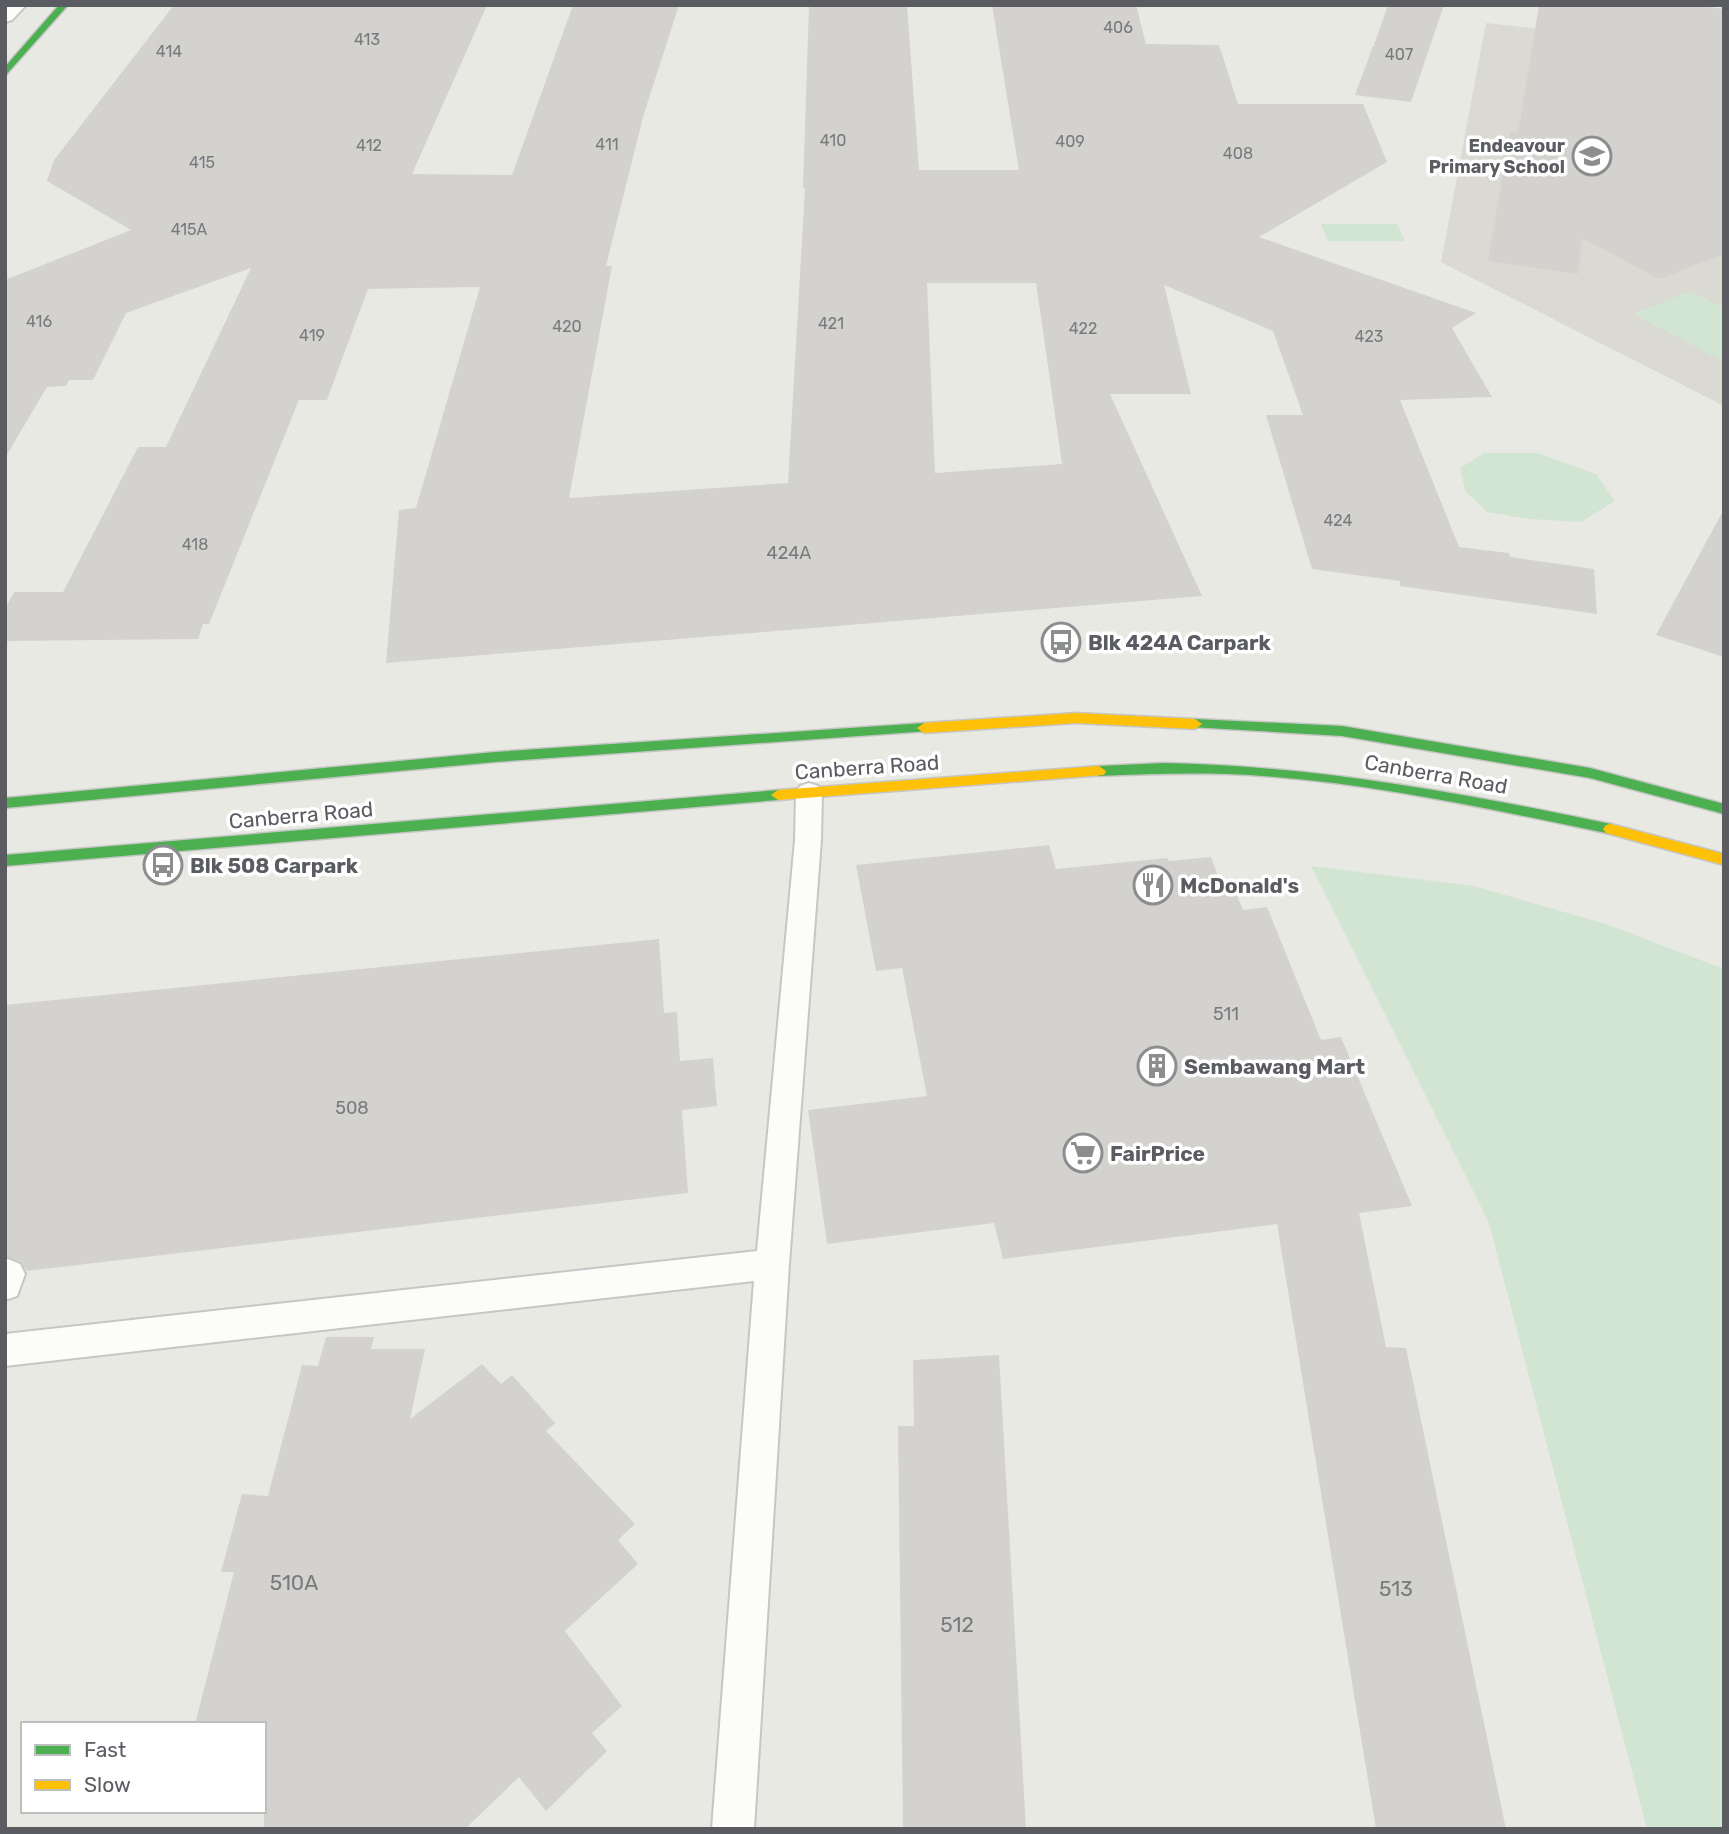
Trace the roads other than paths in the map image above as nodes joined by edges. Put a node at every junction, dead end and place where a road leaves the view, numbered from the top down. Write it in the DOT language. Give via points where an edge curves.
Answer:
graph roads {
  1 [pos="16,5"];
  2 [pos="64,5"];
  3 [pos="5,16"];
  4 [pos="5,73"];
  5 [pos="809,792"];
  6 [pos="5,803"];
  7 [pos="1724,809"];
  8 [pos="5,860"];
  9 [pos="1724,860"];
  10 [pos="772,1264"];
  11 [pos="5,1350"];
  12 [pos="733,1829"];
  1 -- 3 [label="street"];
  2 -- 4 [label="main road"];
  5 -- 8 [label="main road, Canberra Road"];
  5 -- 9 [label="main road, Canberra Road" via="1135,768 1295,772 1446,794 1615,830"];
  5 -- 10 [label="lane"];
  6 -- 7 [label="main road, Canberra Road" via="495,757 1076,718 1342,731 1590,773"];
  10 -- 11 [label="lane"];
  10 -- 12 [label="lane"];
}
